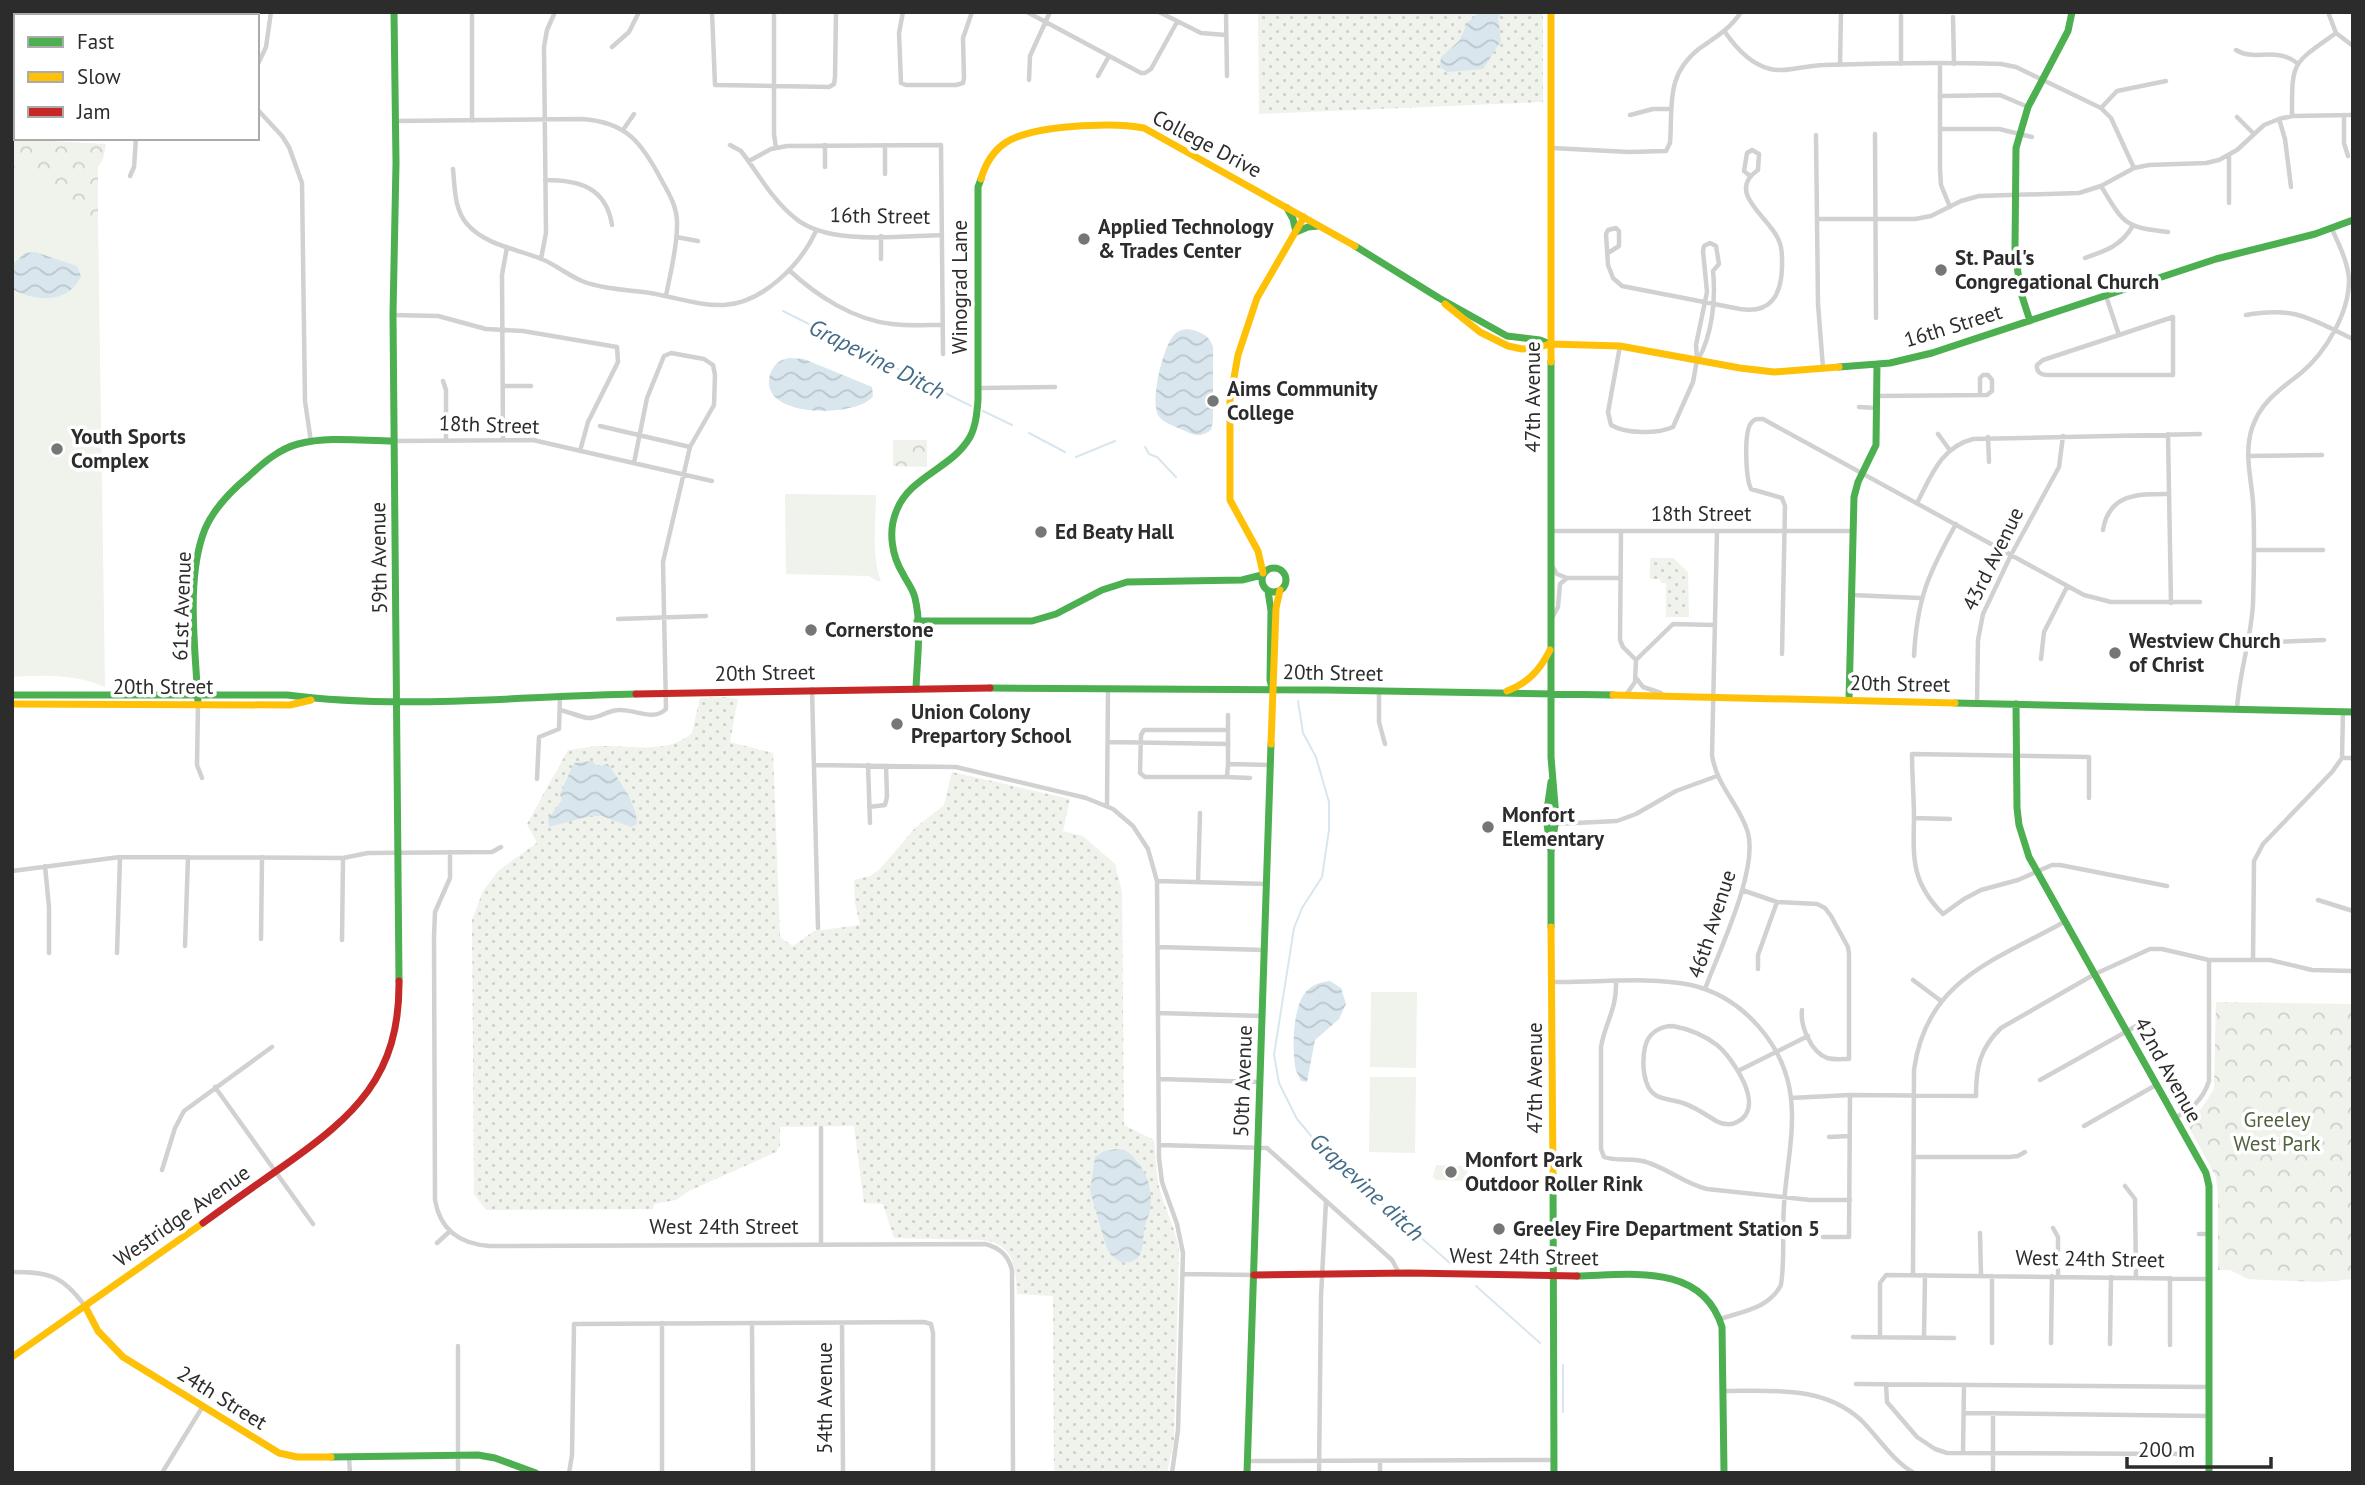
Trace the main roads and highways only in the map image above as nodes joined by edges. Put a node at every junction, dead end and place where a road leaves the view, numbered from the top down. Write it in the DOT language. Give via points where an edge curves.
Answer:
graph roads {
  1 [pos="394,12"];
  2 [pos="1551,12"];
  3 [pos="2072,12"];
  4 [pos="977,206"];
  5 [pos="1286,207"];
  6 [pos="1304,217"];
  7 [pos="2353,220"];
  8 [pos="1319,226"];
  9 [pos="1296,232"];
  10 [pos="2030,321"];
  11 [pos="1550,344"];
  12 [pos="1877,364"];
  13 [pos="394,441"];
  14 [pos="266,460"];
  15 [pos="1258,551"];
  16 [pos="1273,567"];
  17 [pos="1263,574"];
  18 [pos="1242,580"];
  19 [pos="1266,589"];
  20 [pos="1280,590"];
  21 [pos="916,621"];
  22 [pos="1551,649"];
  23 [pos="916,689"];
  24 [pos="1273,690"];
  25 [pos="1502,693"];
  26 [pos="1551,693"];
  27 [pos="12,695"];
  28 [pos="198,695"];
  29 [pos="35,699"];
  30 [pos="313,699"];
  31 [pos="1849,700"];
  32 [pos="398,702"];
  33 [pos="12,704"];
  34 [pos="198,704"];
  35 [pos="2016,704"];
  36 [pos="2353,712"];
  37 [pos="1551,782"];
  38 [pos="1551,852"];
  39 [pos="365,1095"];
  40 [pos="1254,1275"];
  41 [pos="1553,1275"];
  42 [pos="85,1306"];
  43 [pos="12,1357"];
  44 [pos="536,1473"];
  45 [pos="1247,1473"];
  46 [pos="1553,1473"];
  47 [pos="1724,1473"];
  48 [pos="2209,1473"];
  1 -- 13 [label="main road, 59th Avenue"];
  2 -- 11 [label="main road, 47th Avenue"];
  3 -- 10 [label="main road" via="2068,31 2028,107 2015,162 2020,290"];
  4 -- 5 [label="main road, College Drive" via="983,169 998,148 1013,138 1029,132 1135,126 1153,131"];
  4 -- 21 [label="main road, Winograd Lane" via="976,421 965,445 951,460 908,490 892,530 893,552 911,584"];
  5 -- 6 [label="main road, College Drive"];
  5 -- 9 [label="main road"];
  6 -- 8 [label="main road, College Drive"];
  6 -- 9 [label="main road"];
  7 -- 10 [label="main road, 16th Street" via="2216,259"];
  8 -- 9 [label="main road"];
  8 -- 11 [label="main road, College Drive" via="1384,262 1502,344 1518,348"];
  9 -- 15 [label="main road" via="1257,298 1238,355 1230,400 1230,500"];
  10 -- 12 [label="main road, 16th Street" via="1924,356"];
  11 -- 12 [label="main road, 16th Street" via="1620,346 1759,371"];
  11 -- 22 [label="main road, 47th Avenue"];
  12 -- 31 [label="main road" via="1876,445 1854,496"];
  13 -- 14 [label="main road, 18th Street" via="311,442"];
  13 -- 32 [label="main road, 59th Avenue"];
  14 -- 28 [label="main road, 61st Avenue" via="234,490 204,531 196,587"];
  15 -- 16 [label="main road"];
  15 -- 17 [label="main road"];
  16 -- 17 [label="main road"];
  16 -- 20 [label="main road" via="1285,575"];
  17 -- 18 [label="main road"];
  17 -- 19 [label="main road"];
  18 -- 19 [label="main road"];
  18 -- 21 [label="main road" via="1127,582 1112,585 1049,618 1032,621"];
  19 -- 20 [label="main road"];
  19 -- 24 [label="main road, 50th Avenue"];
  20 -- 24 [label="main road, 50th Avenue"];
  21 -- 23 [label="main road"];
  22 -- 25 [label="main road" via="1533,678"];
  22 -- 26 [label="main road, 47th Avenue"];
  23 -- 24 [label="main road, 20th Street"];
  23 -- 32 [label="main road, 20th Street"];
  24 -- 25 [label="main road, 20th Street"];
  24 -- 40 [label="main road, 50th Avenue"];
  25 -- 26 [label="main road, 20th Street"];
  26 -- 31 [label="main road, 20th Street"];
  26 -- 37 [label="main road, 47th Avenue"];
  27 -- 29 [label="main road, 20th Street"];
  28 -- 29 [label="main road, 20th Street"];
  28 -- 30 [label="main road, 20th Street"];
  28 -- 34 [label="main road, 61st Avenue"];
  29 -- 33 [label="main road, 20th Street"];
  29 -- 34 [label="main road, 20th Street"];
  30 -- 32 [label="main road, 20th Street"];
  30 -- 34 [label="main road, 20th Street" via="290,705"];
  31 -- 35 [label="main road, 20th Street"];
  32 -- 39 [label="main road, 59th Avenue" via="397,1017 386,1060"];
  35 -- 36 [label="main road, 20th Street"];
  35 -- 48 [label="main road, 42nd Avenue" via="2017,808 2029,857 2206,1173"];
  37 -- 38 [label="main road, 47th Avenue" via="1555,791"];
  37 -- 38 [label="main road, 47th Avenue" via="1547,791"];
  38 -- 41 [label="main road, 47th Avenue"];
  39 -- 42 [label="main road, Westridge Avenue" via="338,1126"];
  40 -- 41 [label="main road, West 24th Street"];
  40 -- 45 [label="main road, 50th Avenue"];
  41 -- 46 [label="main road, 47th Avenue"];
  41 -- 47 [label="main road, West 24th Street" via="1654,1277 1683,1282 1708,1299 1720,1319"];
  42 -- 43 [label="main road, Westridge Avenue"];
  42 -- 44 [label="main road, 24th Street" via="114,1350 279,1453 297,1457 491,1457"];
}
